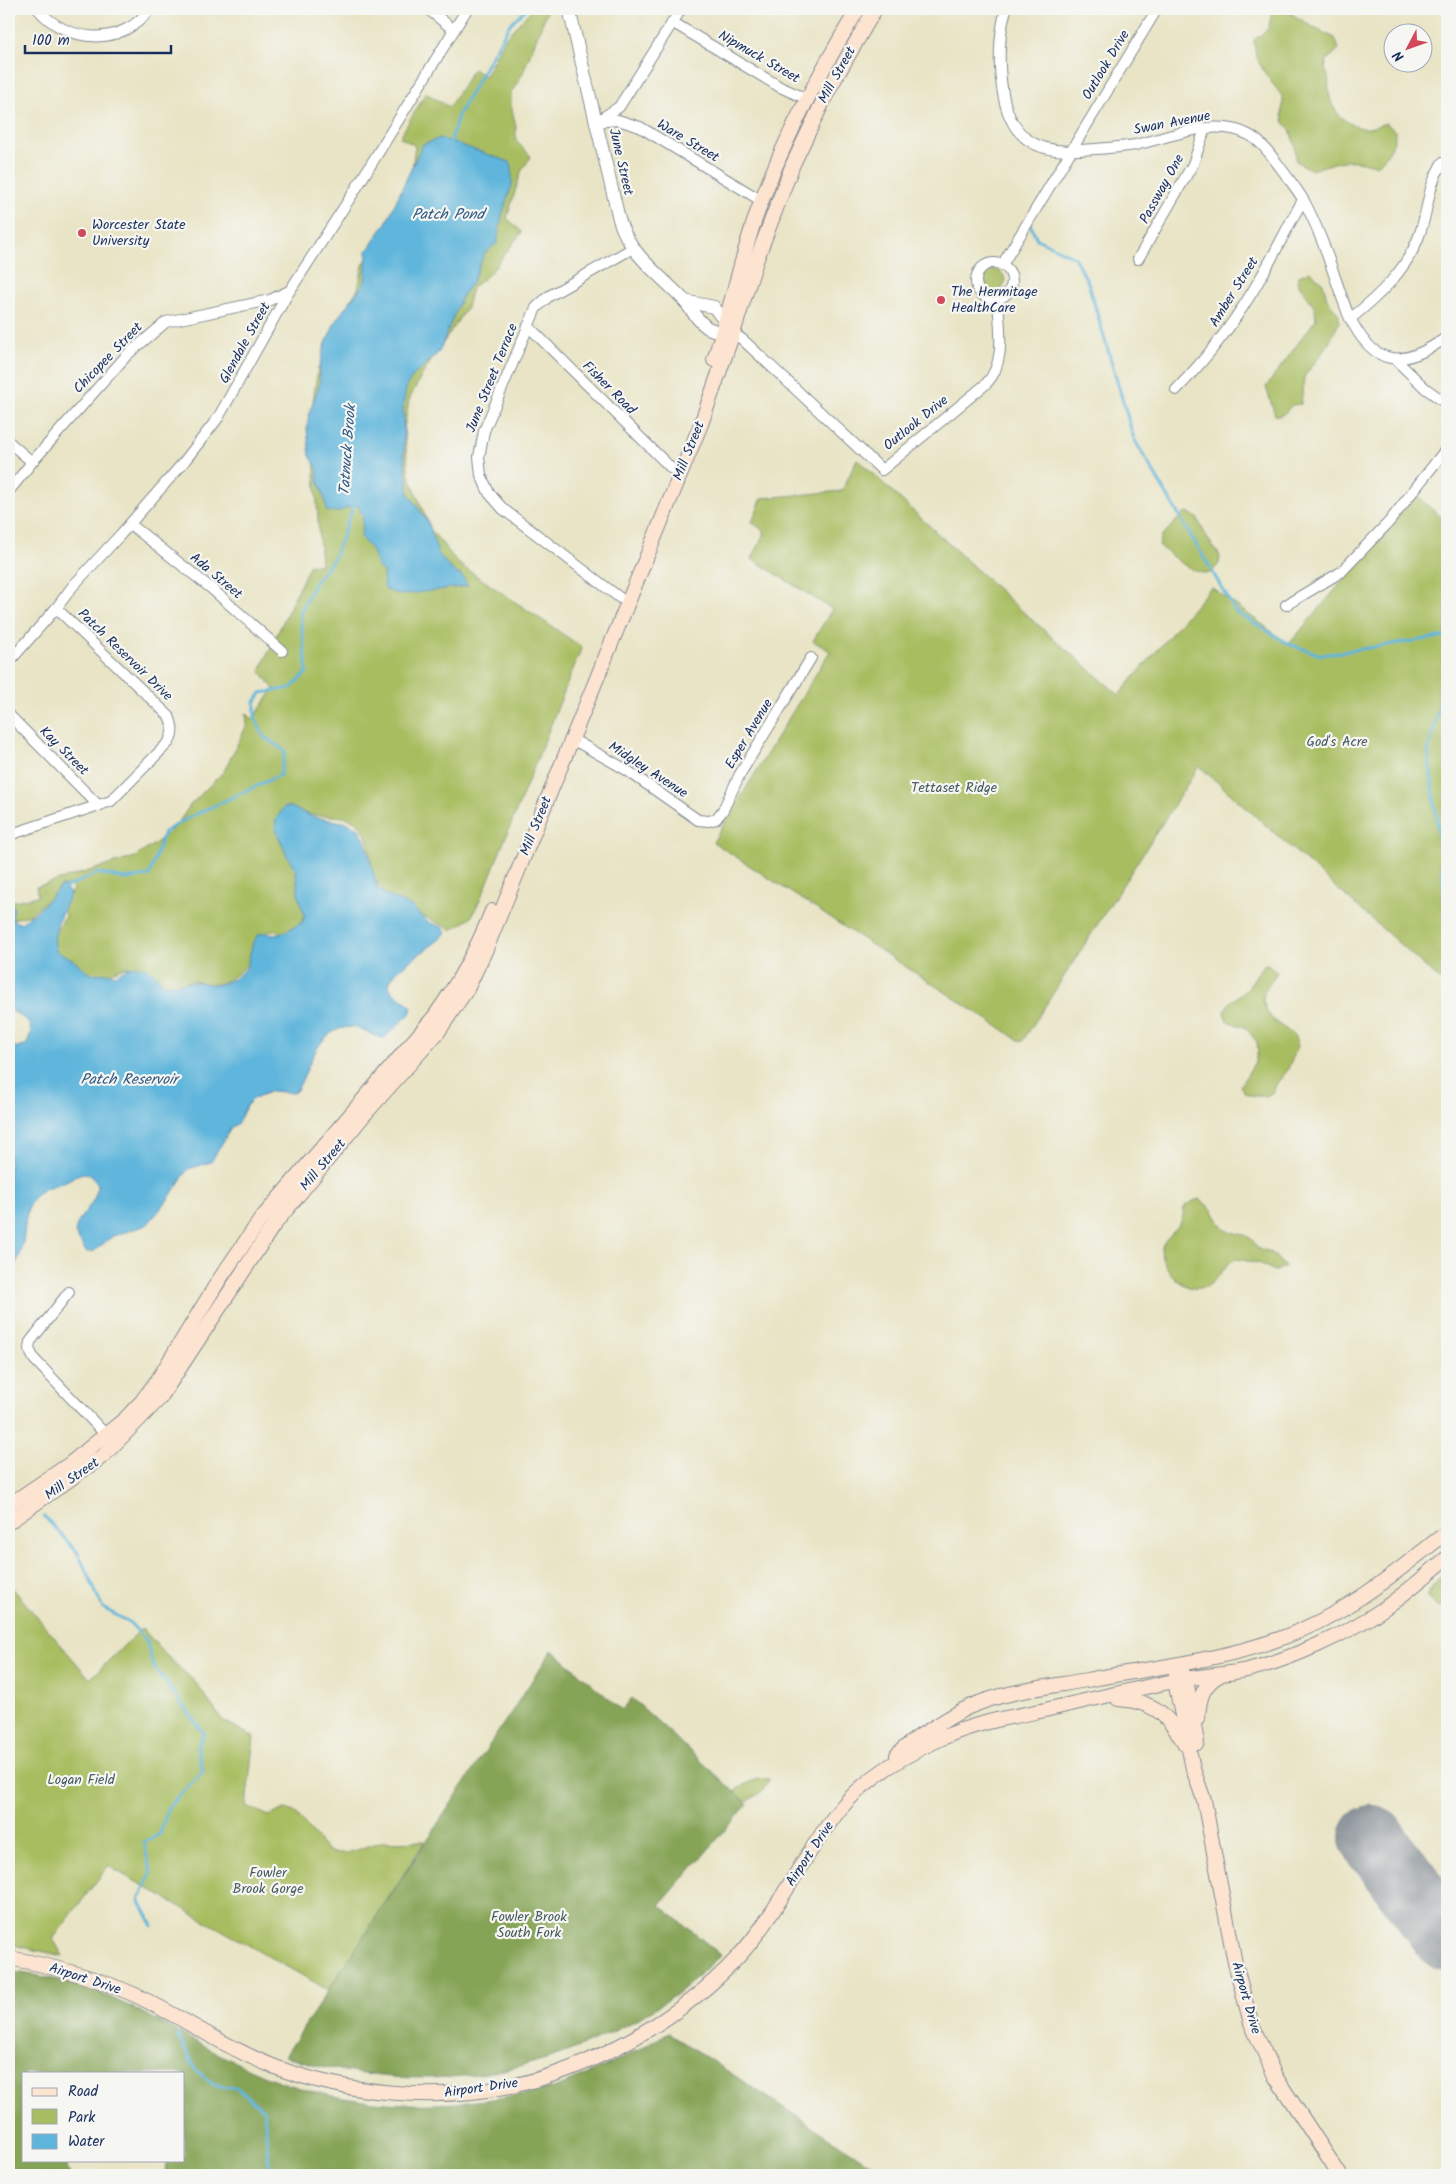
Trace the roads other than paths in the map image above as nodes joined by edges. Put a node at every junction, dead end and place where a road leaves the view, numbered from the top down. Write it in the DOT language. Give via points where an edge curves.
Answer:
graph roads {
  1 [pos="38,9"];
  2 [pos="150,9"];
  3 [pos="428,9"];
  4 [pos="467,9"];
  5 [pos="569,9"];
  6 [pos="681,9"];
  7 [pos="858,9"];
  8 [pos="875,9"];
  9 [pos="1006,9"];
  10 [pos="1158,9"];
  11 [pos="672,22"];
  12 [pos="454,30"];
  13 [pos="807,99"];
  14 [pos="596,122"];
  15 [pos="1205,129"];
  16 [pos="1069,152"];
  17 [pos="1442,163"];
  18 [pos="1303,200"];
  19 [pos="762,201"];
  20 [pos="633,248"];
  21 [pos="1138,259"];
  22 [pos="1002,265"];
  23 [pos="290,291"];
  24 [pos="998,299"];
  25 [pos="684,301"];
  26 [pos="1350,319"];
  27 [pos="528,326"];
  28 [pos="727,330"];
  29 [pos="1447,337"];
  30 [pos="1396,360"];
  31 [pos="1176,390"];
  32 [pos="1447,404"];
  33 [pos="9,442"];
  34 [pos="1447,448"];
  35 [pos="32,462"];
  36 [pos="672,470"];
  37 [pos="9,491"];
  38 [pos="130,524"];
  39 [pos="620,598"];
  40 [pos="1286,605"];
  41 [pos="56,608"];
  42 [pos="282,651"];
  43 [pos="811,658"];
  44 [pos="9,662"];
  45 [pos="9,715"];
  46 [pos="572,738"];
  47 [pos="99,806"];
  48 [pos="709,822"];
  49 [pos="9,835"];
  50 [pos="402,1063"];
  51 [pos="70,1292"];
  52 [pos="106,1434"];
  53 [pos="9,1505"];
  54 [pos="9,1522"];
  55 [pos="1447,1532"];
  56 [pos="1447,1558"];
  57 [pos="1178,1665"];
  58 [pos="1223,1674"];
  59 [pos="1181,1680"];
  60 [pos="1080,1702"];
  61 [pos="1196,1739"];
  62 [pos="1193,1769"];
  63 [pos="880,1771"];
  64 [pos="1204,1800"];
  65 [pos="9,1958"];
  66 [pos="1340,2175"];
  1 -- 2 [label="street" via="63,30 96,37 113,35 128,28"];
  3 -- 12 [label="street"];
  4 -- 12 [label="street, Glendale Street"];
  5 -- 14 [label="street, June Street"];
  6 -- 11 [label="street"];
  7 -- 13 [label="main road, Mill Street"];
  8 -- 28 [label="main road, Mill Street" via="829,89 793,164"];
  9 -- 16 [label="street, Swan Avenue" via="1001,72 1004,100 1010,117 1031,142 1053,151"];
  10 -- 16 [label="street, Outlook Drive"];
  11 -- 13 [label="street, Nipmuck Street" via="780,87"];
  11 -- 14 [label="street" via="619,107"];
  12 -- 23 [label="street, Glendale Street"];
  13 -- 19 [label="main road, Mill Street"];
  14 -- 19 [label="street, Ware Street" via="618,120 640,128"];
  14 -- 20 [label="street, June Street" via="619,219"];
  15 -- 16 [label="street, Swan Avenue" via="1134,145"];
  15 -- 18 [label="street, Swan Avenue" via="1230,128 1250,135 1268,151"];
  15 -- 21 [label="street, Passway One" via="1193,164"];
  16 -- 22 [label="street, Outlook Drive"];
  17 -- 26 [label="street" via="1430,188 1418,237 1403,265 1388,286"];
  18 -- 26 [label="street, Swan Avenue"];
  18 -- 31 [label="street, Amber Street" via="1233,321"];
  19 -- 28 [label="main road, Mill Street"];
  20 -- 25 [label="street, June Street"];
  20 -- 27 [label="street, June Street Terrace" via="549,296 536,308"];
  22 -- 24 [label="street" via="1011,274 1012,283 1007,294"];
  22 -- 24 [label="street" via="984,266 976,280 982,295"];
  23 -- 35 [label="street, Chicopee Street" via="270,300 166,322 126,355"];
  23 -- 38 [label="street, Glendale Street" via="218,418"];
  24 -- 28 [label="street, Outlook Drive" via="1000,356 994,373 986,384 882,470 743,340"];
  25 -- 28 [label="street, June Street" via="708,328"];
  25 -- 28 [label="street" via="714,307"];
  26 -- 30 [label="street, Swan Avenue" via="1369,347"];
  27 -- 36 [label="street, Fisher Road"];
  27 -- 39 [label="street, June Street Terrace" via="483,433 479,457 483,480 491,496 508,513"];
  28 -- 36 [label="main road, Mill Street"];
  28 -- 46 [label="main road, Mill Street" via="700,424"];
  29 -- 30 [label="street" via="1405,359"];
  30 -- 32 [label="street, Swan Avenue"];
  33 -- 35 [label="street"];
  34 -- 40 [label="street" via="1389,522 1341,572"];
  35 -- 37 [label="street, Chicopee Street"];
  36 -- 39 [label="main road, Mill Street"];
  38 -- 41 [label="street, Glendale Street"];
  38 -- 42 [label="street, Ada Street" via="212,589"];
  39 -- 50 [label="main road, Mill Street" via="489,920 468,964"];
  41 -- 44 [label="street, Glendale Street"];
  41 -- 47 [label="street, Patch Reservoir Drive" via="156,703 168,716 173,728 169,742 110,801"];
  43 -- 48 [label="street, Esper Avenue" via="740,774 723,810"];
  45 -- 47 [label="street, Kay Street"];
  46 -- 48 [label="street, Midgley Avenue" via="625,769 698,820"];
  46 -- 50 [label="main road, Mill Street" via="471,980 438,1032"];
  47 -- 49 [label="street, Patch Reservoir Drive"];
  50 -- 52 [label="main road, Mill Street" via="261,1219 149,1392"];
  50 -- 54 [label="main road, Mill Street" via="273,1226 180,1369 146,1414 103,1456"];
  51 -- 52 [label="street" via="30,1342 29,1349 34,1359"];
  52 -- 53 [label="main road, Mill Street" via="72,1463"];
  55 -- 57 [label="main road" via="1381,1585 1334,1614 1273,1641"];
  56 -- 58 [label="main road" via="1382,1610 1342,1632 1285,1658 1249,1670"];
  57 -- 59 [label="main road, Airport Drive"];
  57 -- 63 [label="main road, Airport Drive" via="1028,1690 969,1707 922,1734"];
  58 -- 59 [label="main road"];
  58 -- 61 [label="main road" via="1213,1679 1202,1693"];
  59 -- 60 [label="main road, Airport Drive"];
  59 -- 61 [label="main road, Airport Drive"];
  59 -- 62 [label="main road, Airport Drive"];
  60 -- 62 [label="main road, Airport Drive" via="1115,1699 1149,1705 1172,1723 1185,1744"];
  60 -- 63 [label="main road, Airport Drive" via="966,1728 940,1738"];
  61 -- 64 [label="main road, Airport Drive"];
  62 -- 64 [label="main road, Airport Drive"];
  63 -- 65 [label="main road, Airport Drive" via="842,1807 752,1940 717,1977 667,2018 637,2036 574,2066 512,2086 420,2094 316,2080 274,2067 138,1996 57,1968"];
  64 -- 66 [label="main road, Airport Drive" via="1235,1963 1254,2029 1274,2076"];
}
